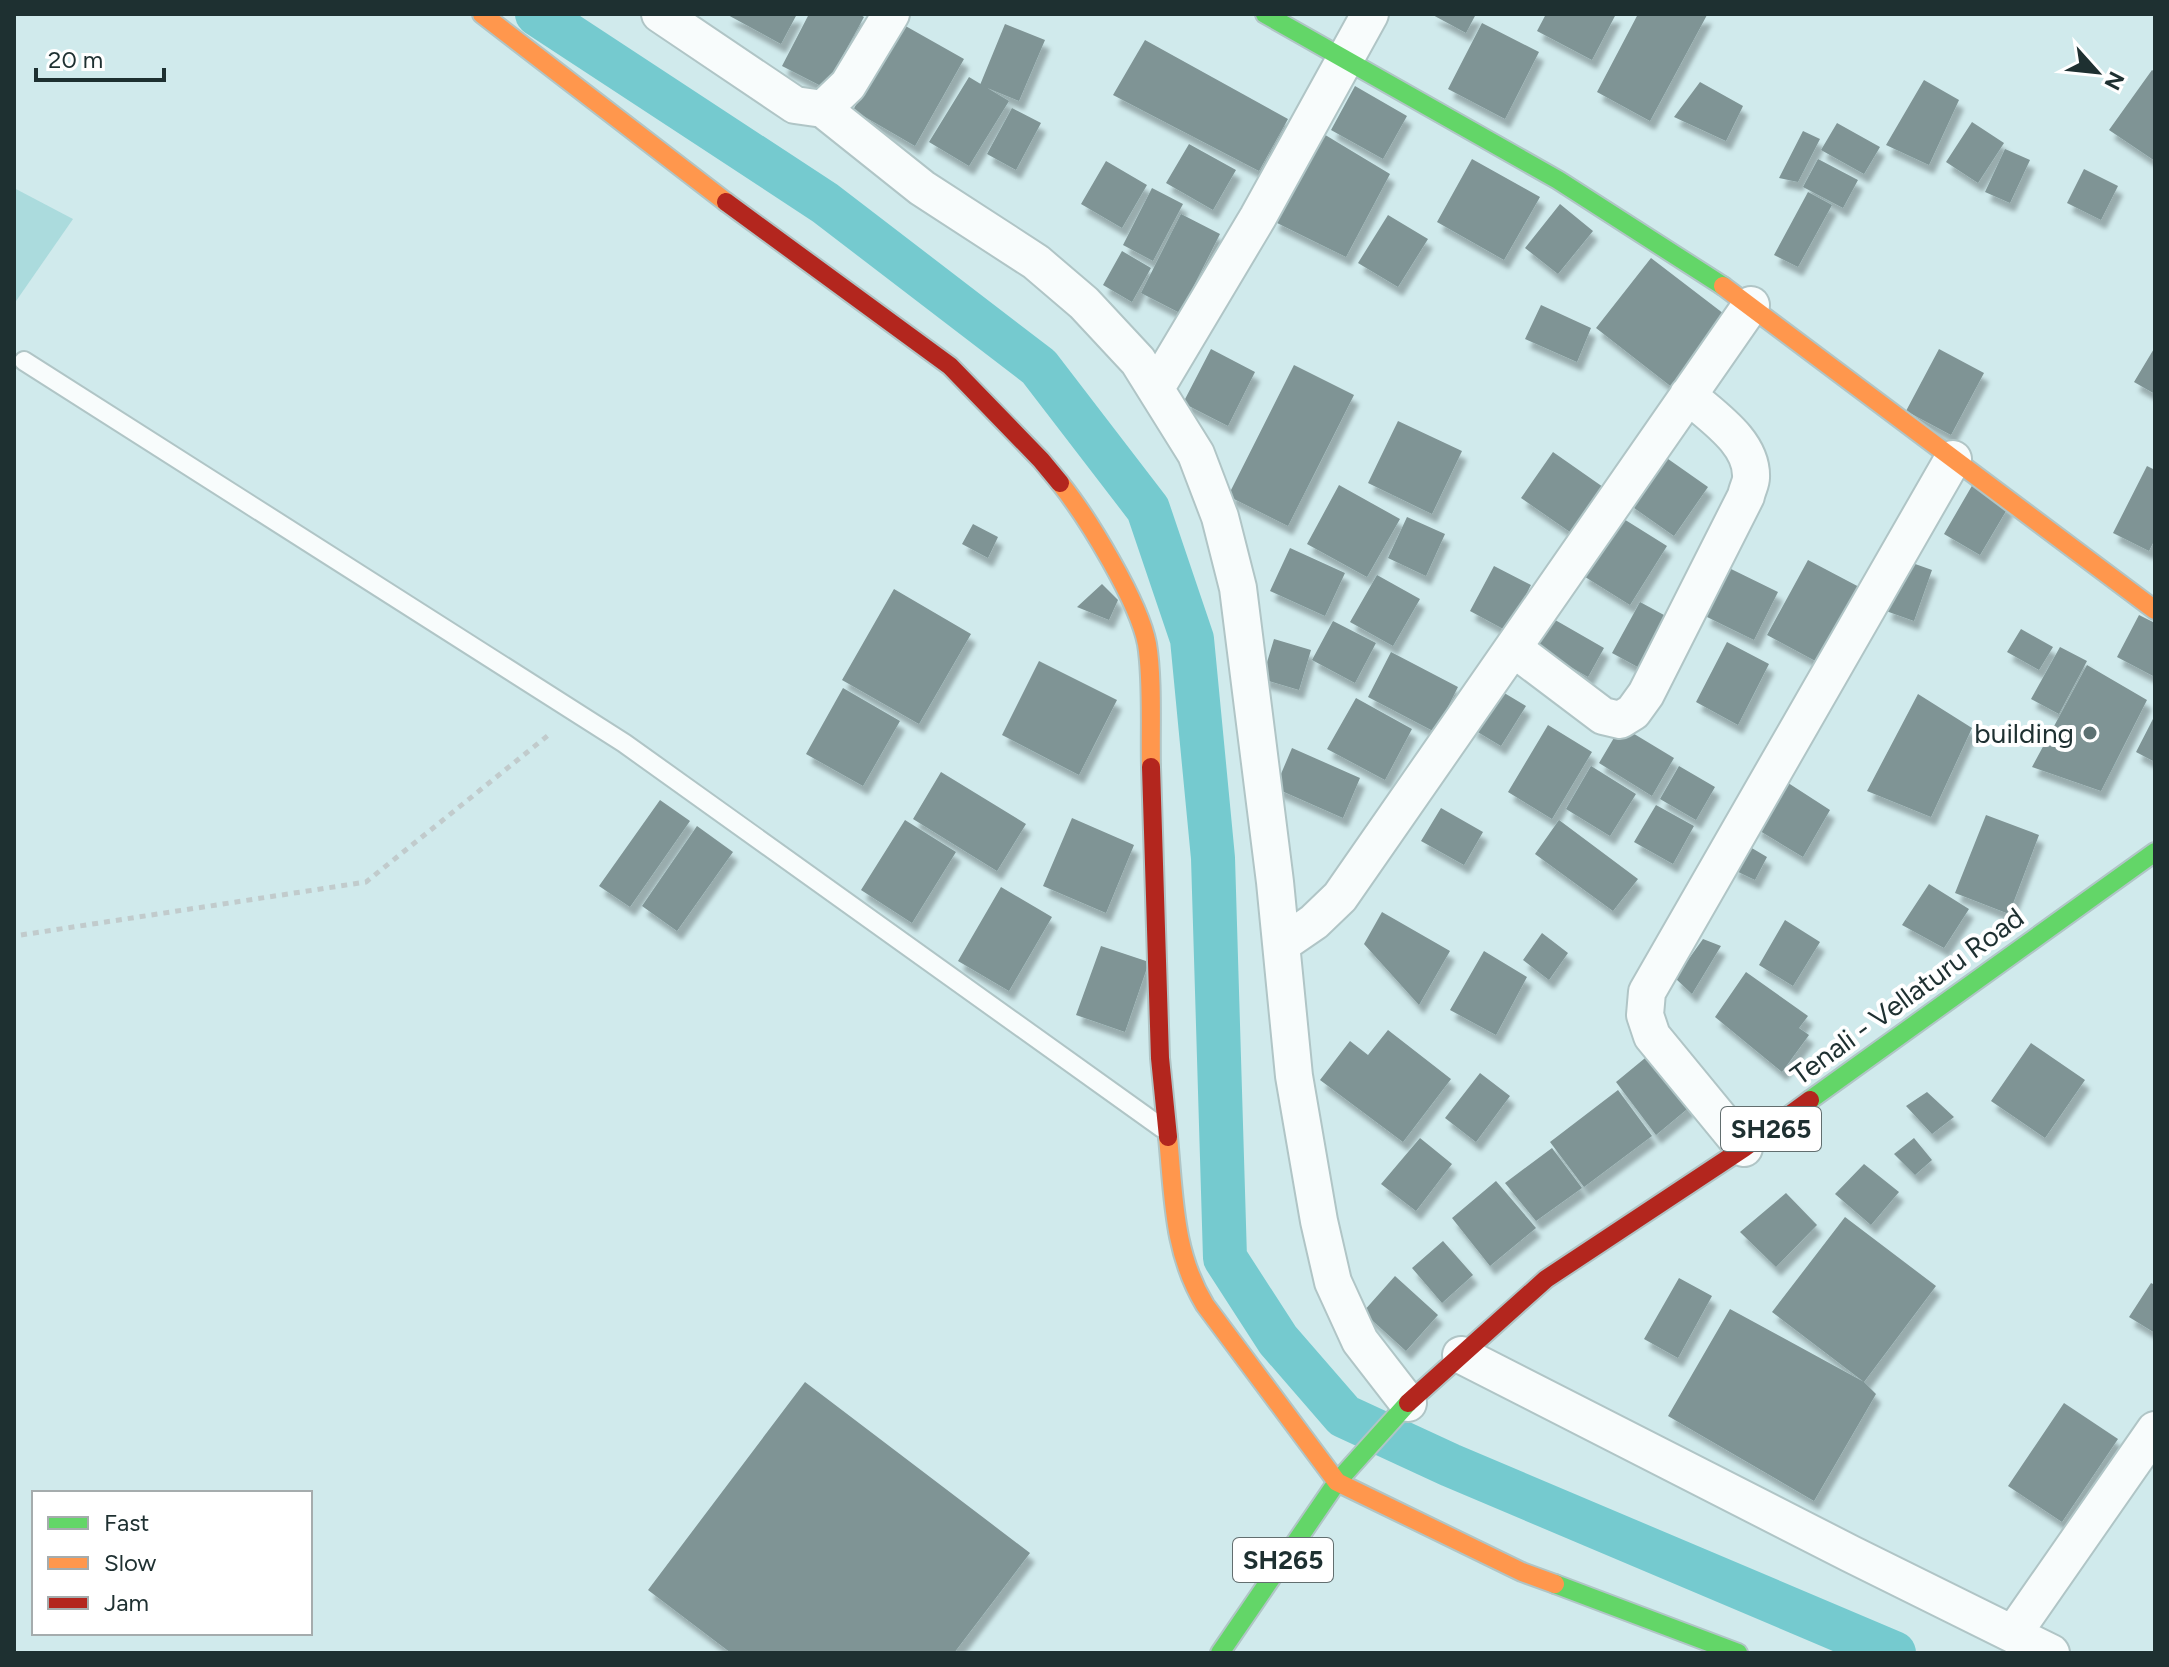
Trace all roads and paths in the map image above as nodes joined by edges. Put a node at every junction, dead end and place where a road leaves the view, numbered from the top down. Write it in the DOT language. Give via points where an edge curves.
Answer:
graph roads {
  1 [pos="482,14"];
  2 [pos="660,14"];
  3 [pos="891,14"];
  4 [pos="1265,14"];
  5 [pos="1370,14"];
  6 [pos="1345,61"];
  7 [pos="823,109"];
  8 [pos="1751,305"];
  9 [pos="24,361"];
  10 [pos="1156,388"];
  11 [pos="1688,395"];
  12 [pos="1953,459"];
  13 [pos="2155,610"];
  14 [pos="1513,648"];
  15 [pos="576,712"];
  16 [pos="2155,852"];
  17 [pos="21,935"];
  18 [pos="1282,944"];
  19 [pos="1167,1132"];
  20 [pos="1744,1148"];
  21 [pos="1461,1355"];
  22 [pos="1402,1410"];
  23 [pos="2155,1430"];
  24 [pos="1343,1476"];
  25 [pos="2013,1634"];
  26 [pos="1220,1653"];
  27 [pos="1738,1653"];
  28 [pos="2051,1653"];
  1 -- 19 [label="street" via="666,158 950,366 1070,496 1135,608 1147,646"];
  2 -- 7 [label="street" via="795,105"];
  3 -- 7 [label="street" via="848,85"];
  4 -- 6 [label="street"];
  5 -- 6 [label="street"];
  6 -- 8 [label="street" via="1532,164"];
  6 -- 10 [label="street"];
  7 -- 10 [label="street" via="922,188 1036,262 1084,303"];
  8 -- 11 [label="street"];
  8 -- 12 [label="street"];
  9 -- 15 [label="lane"];
  10 -- 18 [label="street" via="1196,454 1220,517 1238,588"];
  11 -- 14 [label="street"];
  11 -- 14 [label="street" via="1739,442 1751,478 1646,694 1620,720 1603,716"];
  12 -- 13 [label="street"];
  12 -- 20 [label="street" via="1647,992 1645,1015 1652,1036"];
  14 -- 18 [label="street" via="1340,897"];
  15 -- 17 [label="path" via="366,882"];
  15 -- 19 [label="lane"];
  16 -- 20 [label="street, Tenali - Vellaturu Road / SH265"];
  18 -- 22 [label="street" via="1294,1076 1333,1282 1360,1341"];
  19 -- 24 [label="street" via="1180,1249 1190,1280"];
  20 -- 21 [label="street, Tenali - Vellaturu Road / SH265" via="1546,1279"];
  21 -- 22 [label="street, Tenali - Vellaturu Road / SH265"];
  21 -- 25 [label="street"];
  22 -- 24 [label="street, Tenali - Vellaturu Road / SH265"];
  23 -- 25 [label="street"];
  24 -- 26 [label="street, Tenali - Vellaturu Road / SH265"];
  24 -- 27 [label="street" via="1522,1572"];
  25 -- 28 [label="street"];
}
